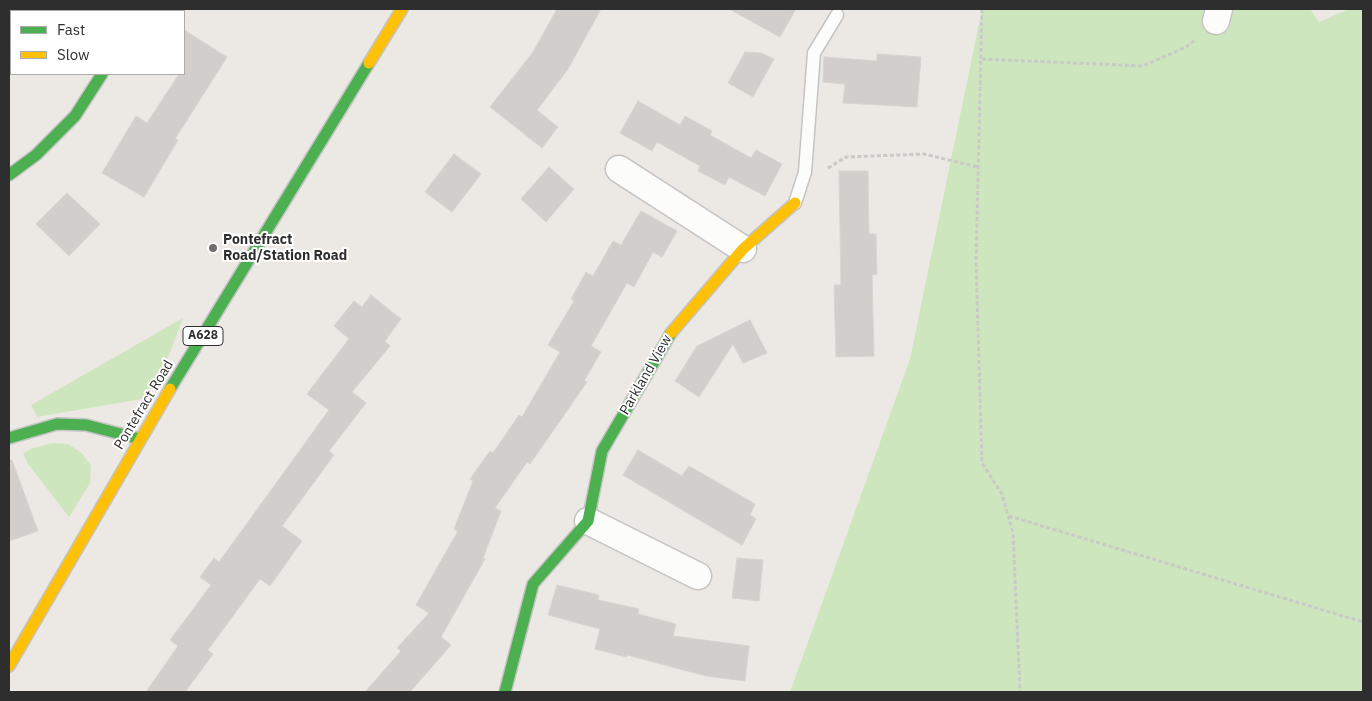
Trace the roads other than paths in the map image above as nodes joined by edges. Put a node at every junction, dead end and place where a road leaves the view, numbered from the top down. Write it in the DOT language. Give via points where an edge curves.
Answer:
graph roads {
  1 [pos="402,9"];
  2 [pos="837,15"];
  3 [pos="101,75"];
  4 [pos="619,169"];
  5 [pos="9,174"];
  6 [pos="796,203"];
  7 [pos="743,249"];
  8 [pos="9,438"];
  9 [pos="140,440"];
  10 [pos="588,521"];
  11 [pos="698,576"];
  12 [pos="9,666"];
  13 [pos="505,692"];
  1 -- 9 [label="main road, Pontefract Road / A628"];
  2 -- 6 [label="lane" via="814,53 805,172"];
  3 -- 5 [label="main road" via="75,116 36,155"];
  4 -- 7 [label="street"];
  6 -- 7 [label="main road, Parkland View"];
  7 -- 10 [label="main road, Parkland View" via="674,327 602,451"];
  8 -- 9 [label="main road" via="57,424 86,425"];
  9 -- 12 [label="main road, Pontefract Road / A628"];
  10 -- 11 [label="street"];
  10 -- 13 [label="main road, Parkland View" via="533,584"];
}
